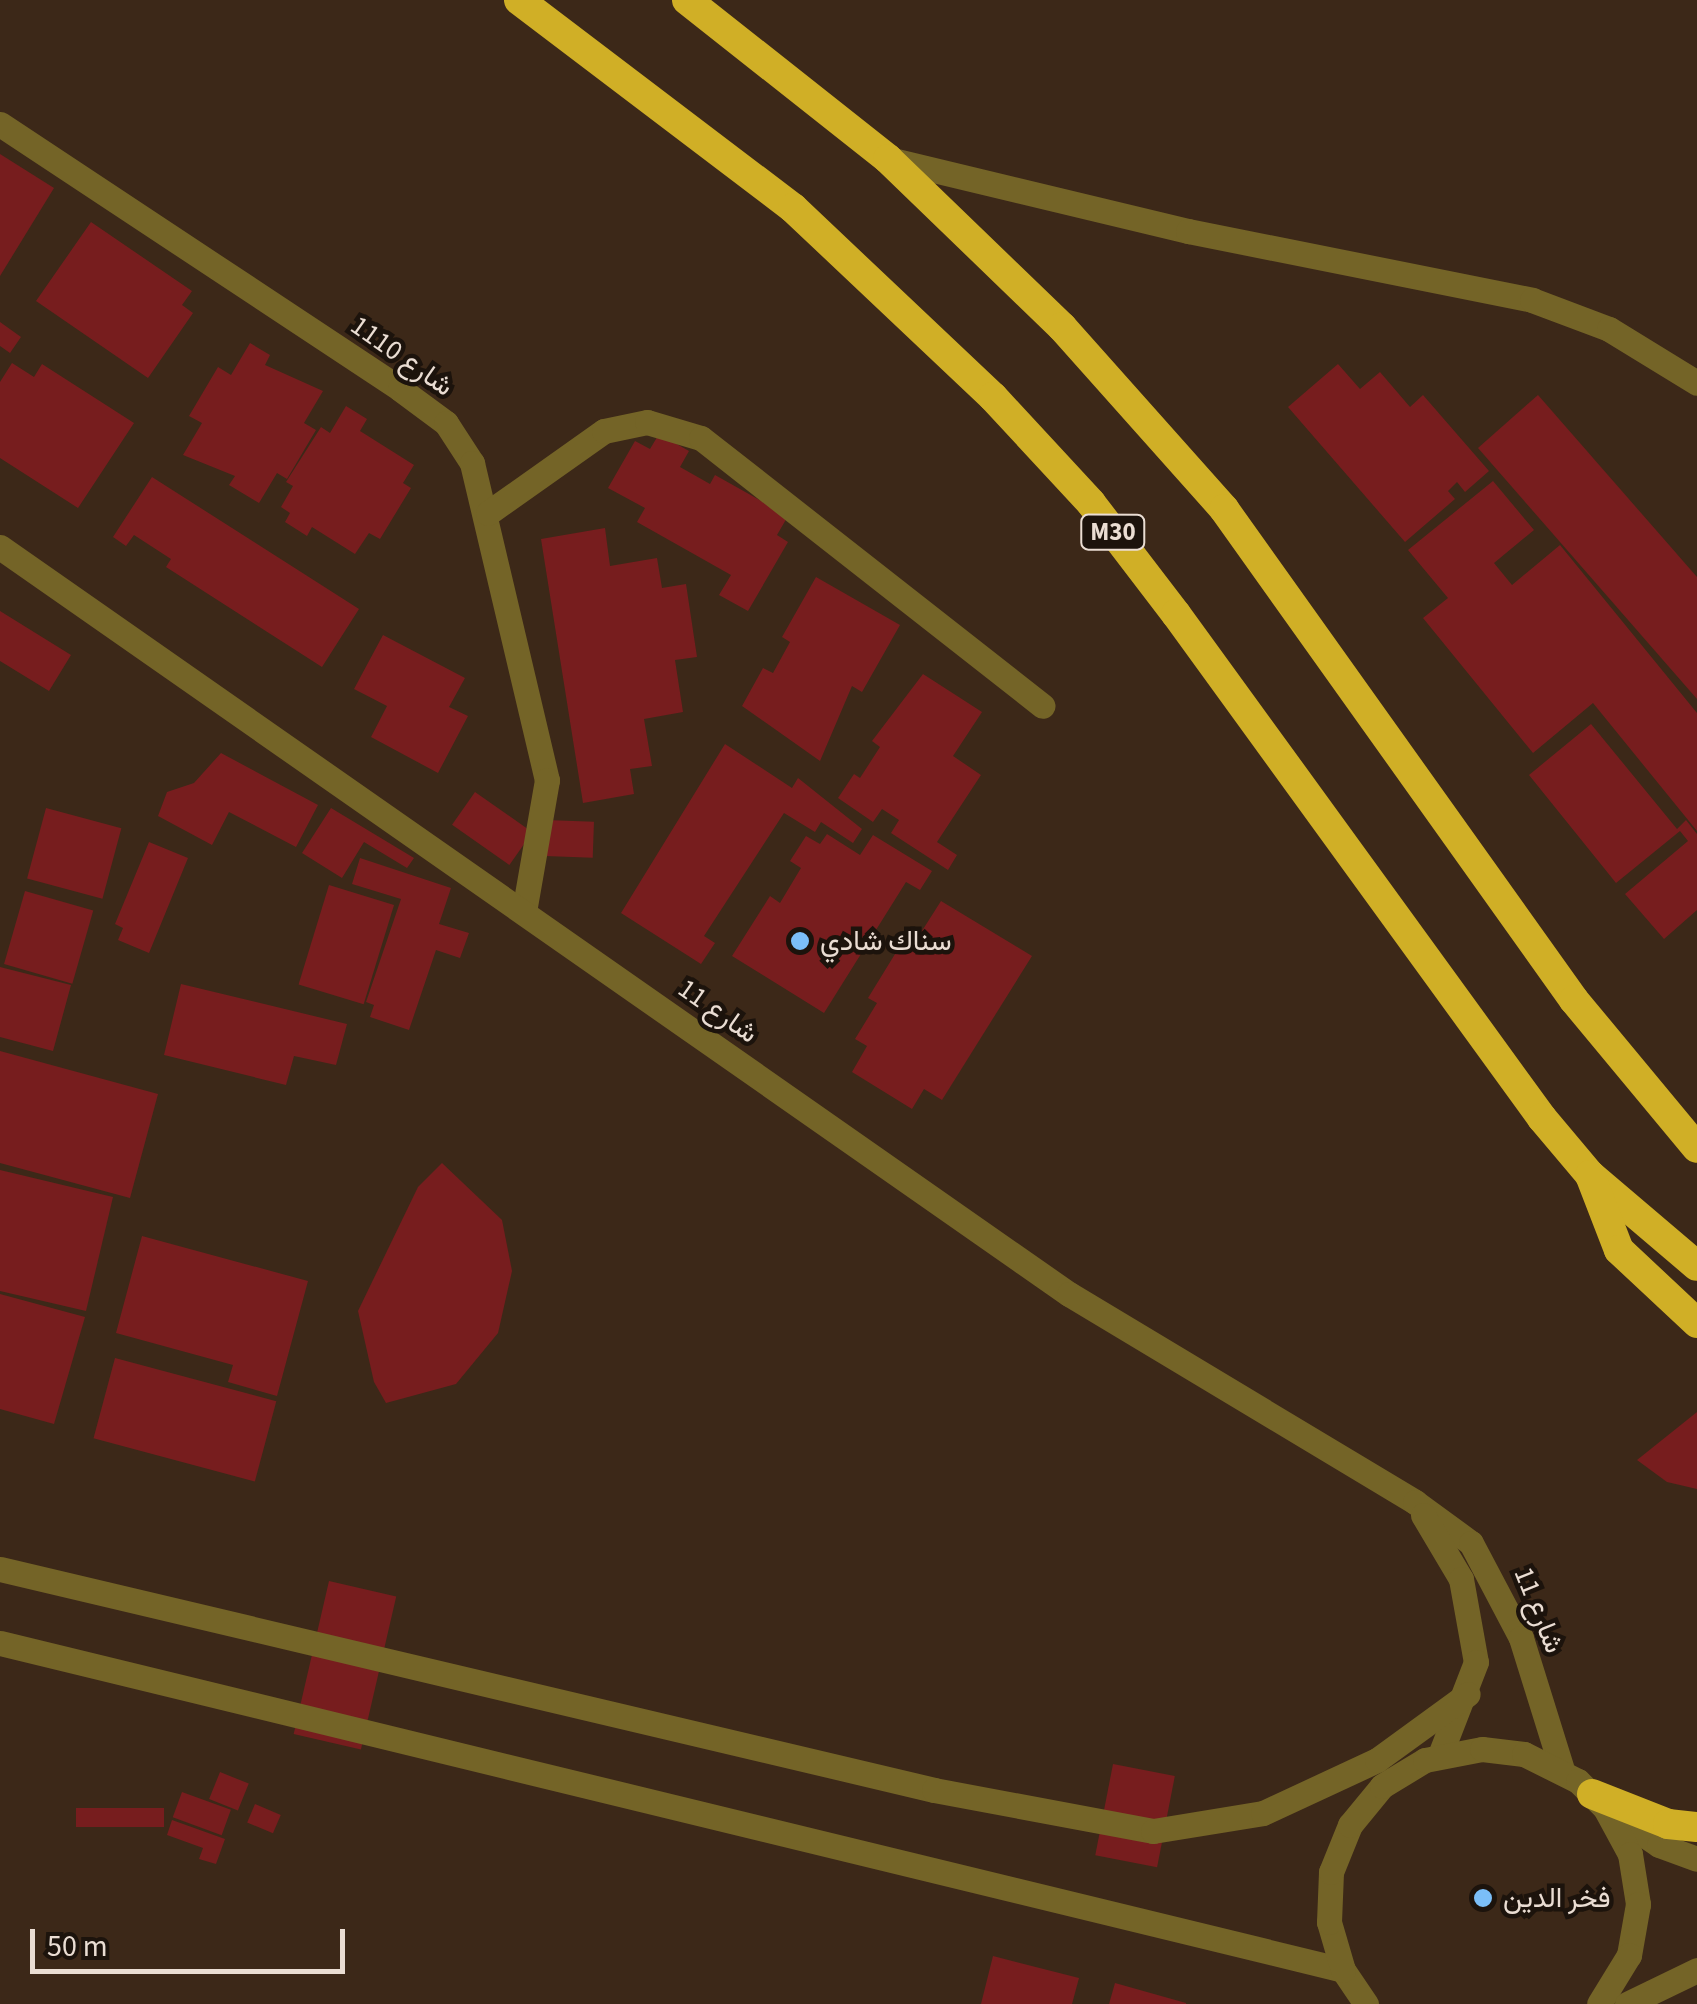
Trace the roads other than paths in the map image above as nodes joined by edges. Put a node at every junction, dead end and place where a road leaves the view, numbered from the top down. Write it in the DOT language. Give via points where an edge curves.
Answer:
graph roads {
  1 [pos="519,0"];
  2 [pos="687,0"];
  3 [pos="0,124"];
  4 [pos="888,159"];
  5 [pos="1697,383"];
  6 [pos="488,513"];
  7 [pos="0,547"];
  8 [pos="1042,706"];
  9 [pos="524,912"];
  10 [pos="1697,1148"];
  11 [pos="1590,1175"];
  12 [pos="1697,1266"];
  13 [pos="1697,1323"];
  14 [pos="1416,1502"];
  15 [pos="0,1568"];
  16 [pos="0,1643"];
  17 [pos="1468,1694"];
  18 [pos="1433,1758"];
  19 [pos="1376,1760"];
  20 [pos="1562,1770"];
  21 [pos="1599,1801"];
  22 [pos="1697,1827"];
  23 [pos="1697,1859"];
  24 [pos="1343,1970"];
  25 [pos="1697,1970"];
  26 [pos="1366,2004"];
  27 [pos="1599,2004"];
  28 [pos="1626,2004"];
  1 -- 11 [label="highway, M30" via="793,208 968,372 1079,490 1176,614 1426,965"];
  2 -- 4 [label="highway"];
  3 -- 6 [label="street, شارع 1110" via="446,423 472,463"];
  4 -- 5 [label="street" via="1188,231 1532,300 1609,328"];
  4 -- 10 [label="highway" via="1062,328 1224,509 1574,1000"];
  6 -- 8 [label="street" via="604,431 648,422 701,438"];
  6 -- 9 [label="street, شارع 1110" via="547,780"];
  7 -- 9 [label="street, شارع 11"];
  9 -- 14 [label="street, شارع 11" via="1069,1294"];
  11 -- 12 [label="highway, M30"];
  11 -- 13 [label="highway" via="1618,1250"];
  14 -- 17 [label="street, شارع 11" via="1462,1579 1476,1662"];
  14 -- 20 [label="street, شارع 11" via="1471,1543 1502,1590"];
  15 -- 19 [label="street" via="934,1790 1153,1831 1264,1813"];
  16 -- 24 [label="street"];
  17 -- 18 [label="street, شارع 11"];
  17 -- 19 [label="street"];
  18 -- 19 [label="street"];
  18 -- 20 [label="street" via="1482,1749 1524,1754"];
  18 -- 24 [label="street" via="1382,1786 1344,1840 1332,1872 1329,1922"];
  20 -- 21 [label="street"];
  21 -- 22 [label="highway"];
  21 -- 23 [label="street" via="1659,1845"];
  21 -- 27 [label="street" via="1630,1854 1638,1904 1629,1955"];
  24 -- 26 [label="street"];
  25 -- 28 [label="street"];
}
